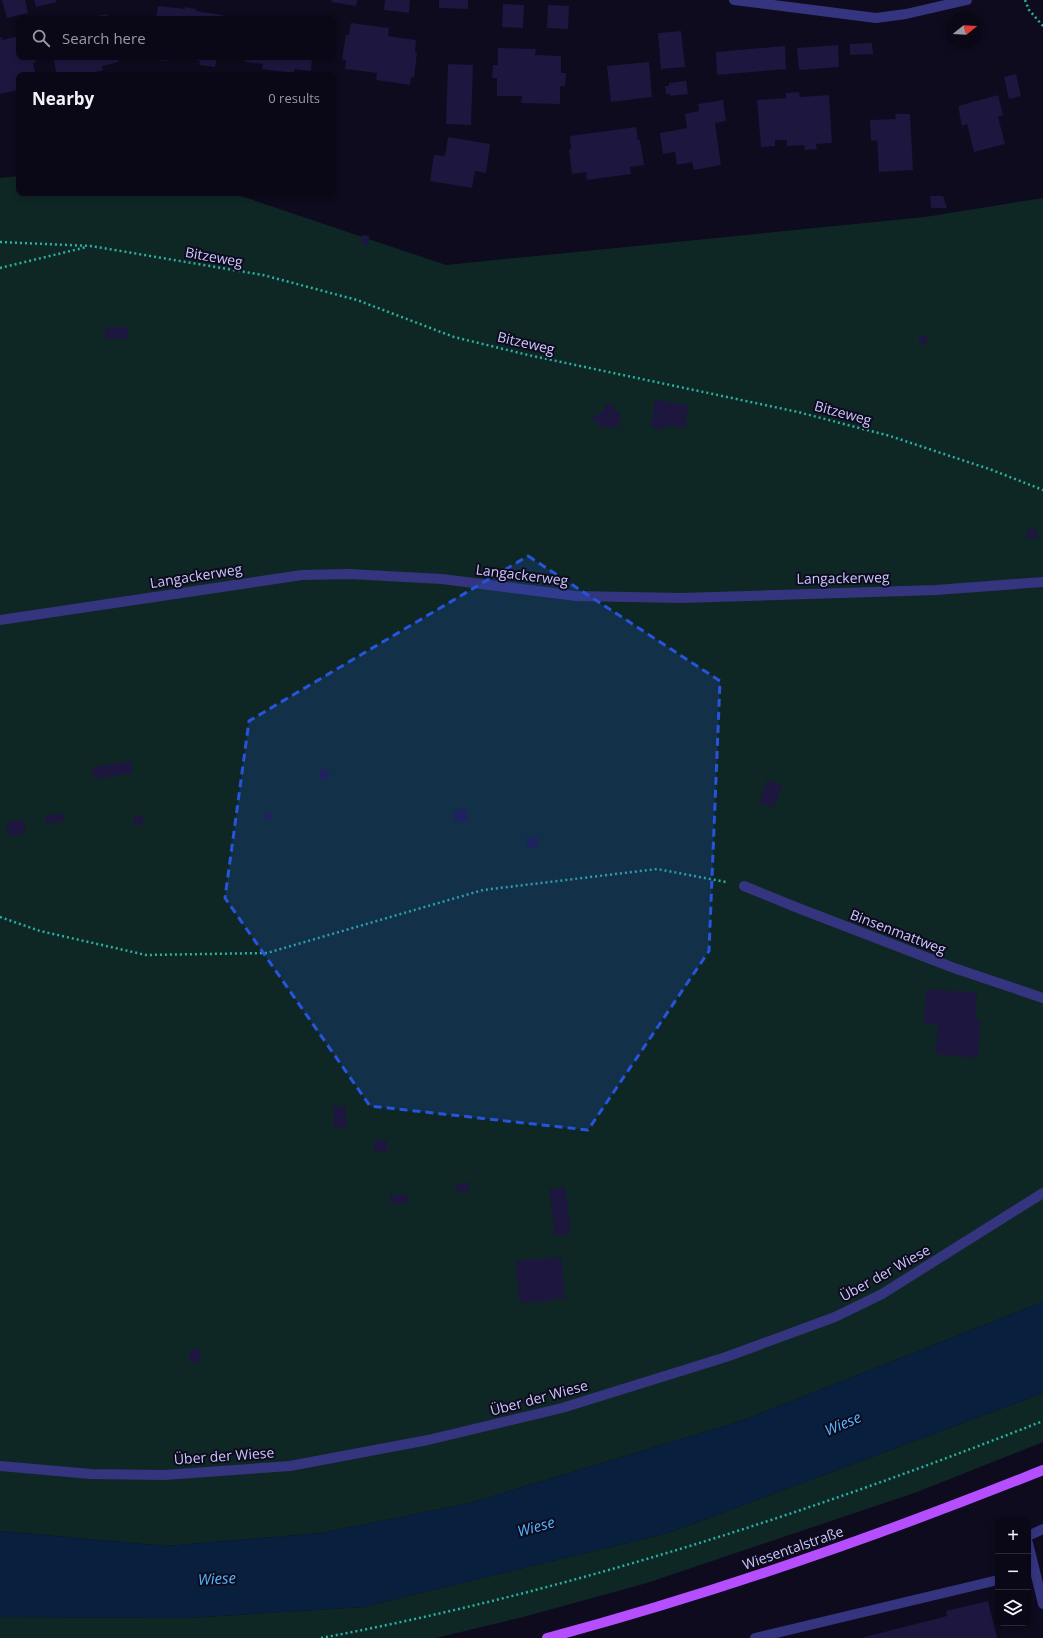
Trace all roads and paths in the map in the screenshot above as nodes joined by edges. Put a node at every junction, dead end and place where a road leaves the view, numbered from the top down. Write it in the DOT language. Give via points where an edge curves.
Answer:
graph roads {
  1 [pos="734,0"];
  2 [pos="967,0"];
  3 [pos="1025,0"];
  4 [pos="1043,26"];
  5 [pos="0,242"];
  6 [pos="91,246"];
  7 [pos="0,268"];
  8 [pos="1043,490"];
  9 [pos="1043,582"];
  10 [pos="0,620"];
  11 [pos="744,886"];
  12 [pos="0,917"];
  13 [pos="1043,998"];
  14 [pos="1043,1193"];
  15 [pos="1043,1421"];
  16 [pos="0,1466"];
  17 [pos="1043,1470"];
  18 [pos="1043,1529"];
  19 [pos="1031,1535"];
  20 [pos="1031,1572"];
  21 [pos="995,1581"];
  22 [pos="1043,1604"];
  23 [pos="321,1638"];
  24 [pos="547,1638"];
  25 [pos="754,1638"];
  1 -- 2 [label="street" via="876,18"];
  3 -- 4 [label="path" via="1029,10"];
  5 -- 6 [label="path, Bitzeweg"];
  6 -- 7 [label="path"];
  6 -- 8 [label="path, Bitzeweg" via="263,275 357,300 454,337 798,412 890,436"];
  9 -- 10 [label="street, Langackerweg" via="936,590 681,598 576,596 442,579 349,574 302,575"];
  11 -- 12 [label="path" via="657,869 483,890 267,953 146,955 40,931"];
  11 -- 13 [label="street, Binsenmattweg" via="954,968"];
  14 -- 16 [label="street, Über der Wiese" via="882,1294 834,1317 726,1357 562,1408 428,1440 290,1466 164,1475 91,1474"];
  15 -- 23 [label="path" via="842,1496 703,1543 541,1589 400,1623"];
  17 -- 24 [label="main road, Wiesentalstraße" via="934,1513 759,1575"];
  18 -- 19 [label="street"];
  20 -- 22 [label="street"];
  21 -- 25 [label="street"];
}
